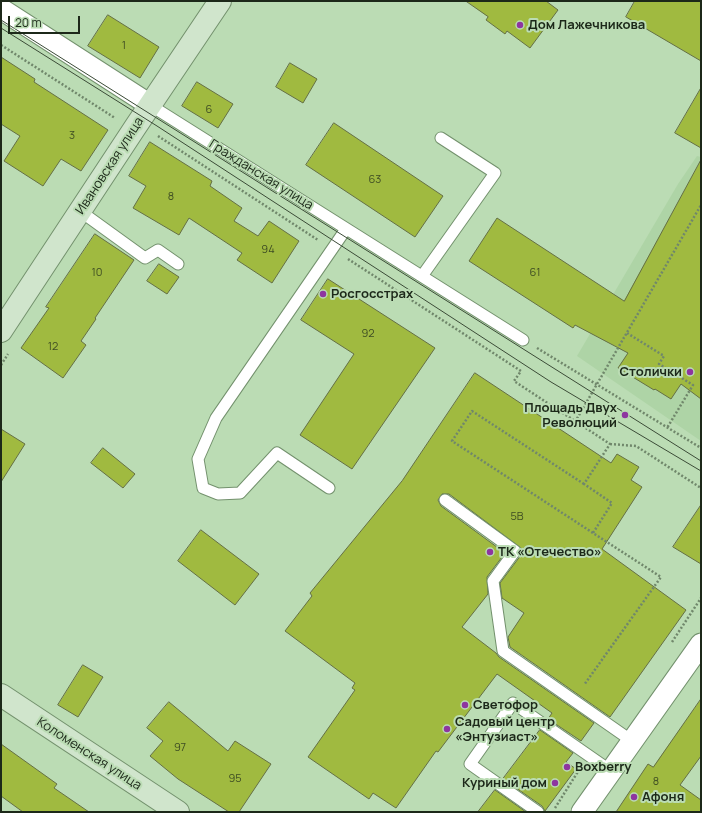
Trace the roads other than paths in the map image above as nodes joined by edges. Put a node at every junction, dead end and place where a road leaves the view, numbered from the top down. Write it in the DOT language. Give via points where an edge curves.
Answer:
graph roads {
  1 [pos="220,1"];
  2 [pos="1,10"];
  3 [pos="150,105"];
  4 [pos="441,138"];
  5 [pos="80,211"];
  6 [pos="346,229"];
  7 [pos="178,264"];
  8 [pos="422,276"];
  9 [pos="1,331"];
  10 [pos="523,340"];
  11 [pos="329,488"];
  12 [pos="445,500"];
  13 [pos="701,644"];
  14 [pos="1,695"];
  15 [pos="632,741"];
  16 [pos="611,771"];
  17 [pos="178,812"];
  18 [pos="538,812"];
  19 [pos="582,812"];
  1 -- 3 [label="main road, Ивановская улица"];
  2 -- 3 [label="street, Гражданская улица"];
  3 -- 5 [label="main road, Ивановская улица"];
  3 -- 6 [label="lane, Гражданская улица"];
  4 -- 8 [label="lane" via="495,173"];
  5 -- 7 [label="lane" via="145,258 158,250"];
  5 -- 9 [label="main road, Ивановская улица"];
  6 -- 8 [label="lane, Гражданская улица"];
  6 -- 11 [label="lane" via="216,418 198,459 203,488 218,494 240,493 276,453"];
  8 -- 10 [label="lane, Гражданская улица"];
  12 -- 15 [label="lane" via="515,551 493,581 503,651"];
  13 -- 15 [label="street"];
  14 -- 17 [label="main road, Коломенская улица"];
  15 -- 16 [label="street"];
  16 -- 18 [label="lane" via="513,703 470,764"];
  16 -- 19 [label="street"];
}
